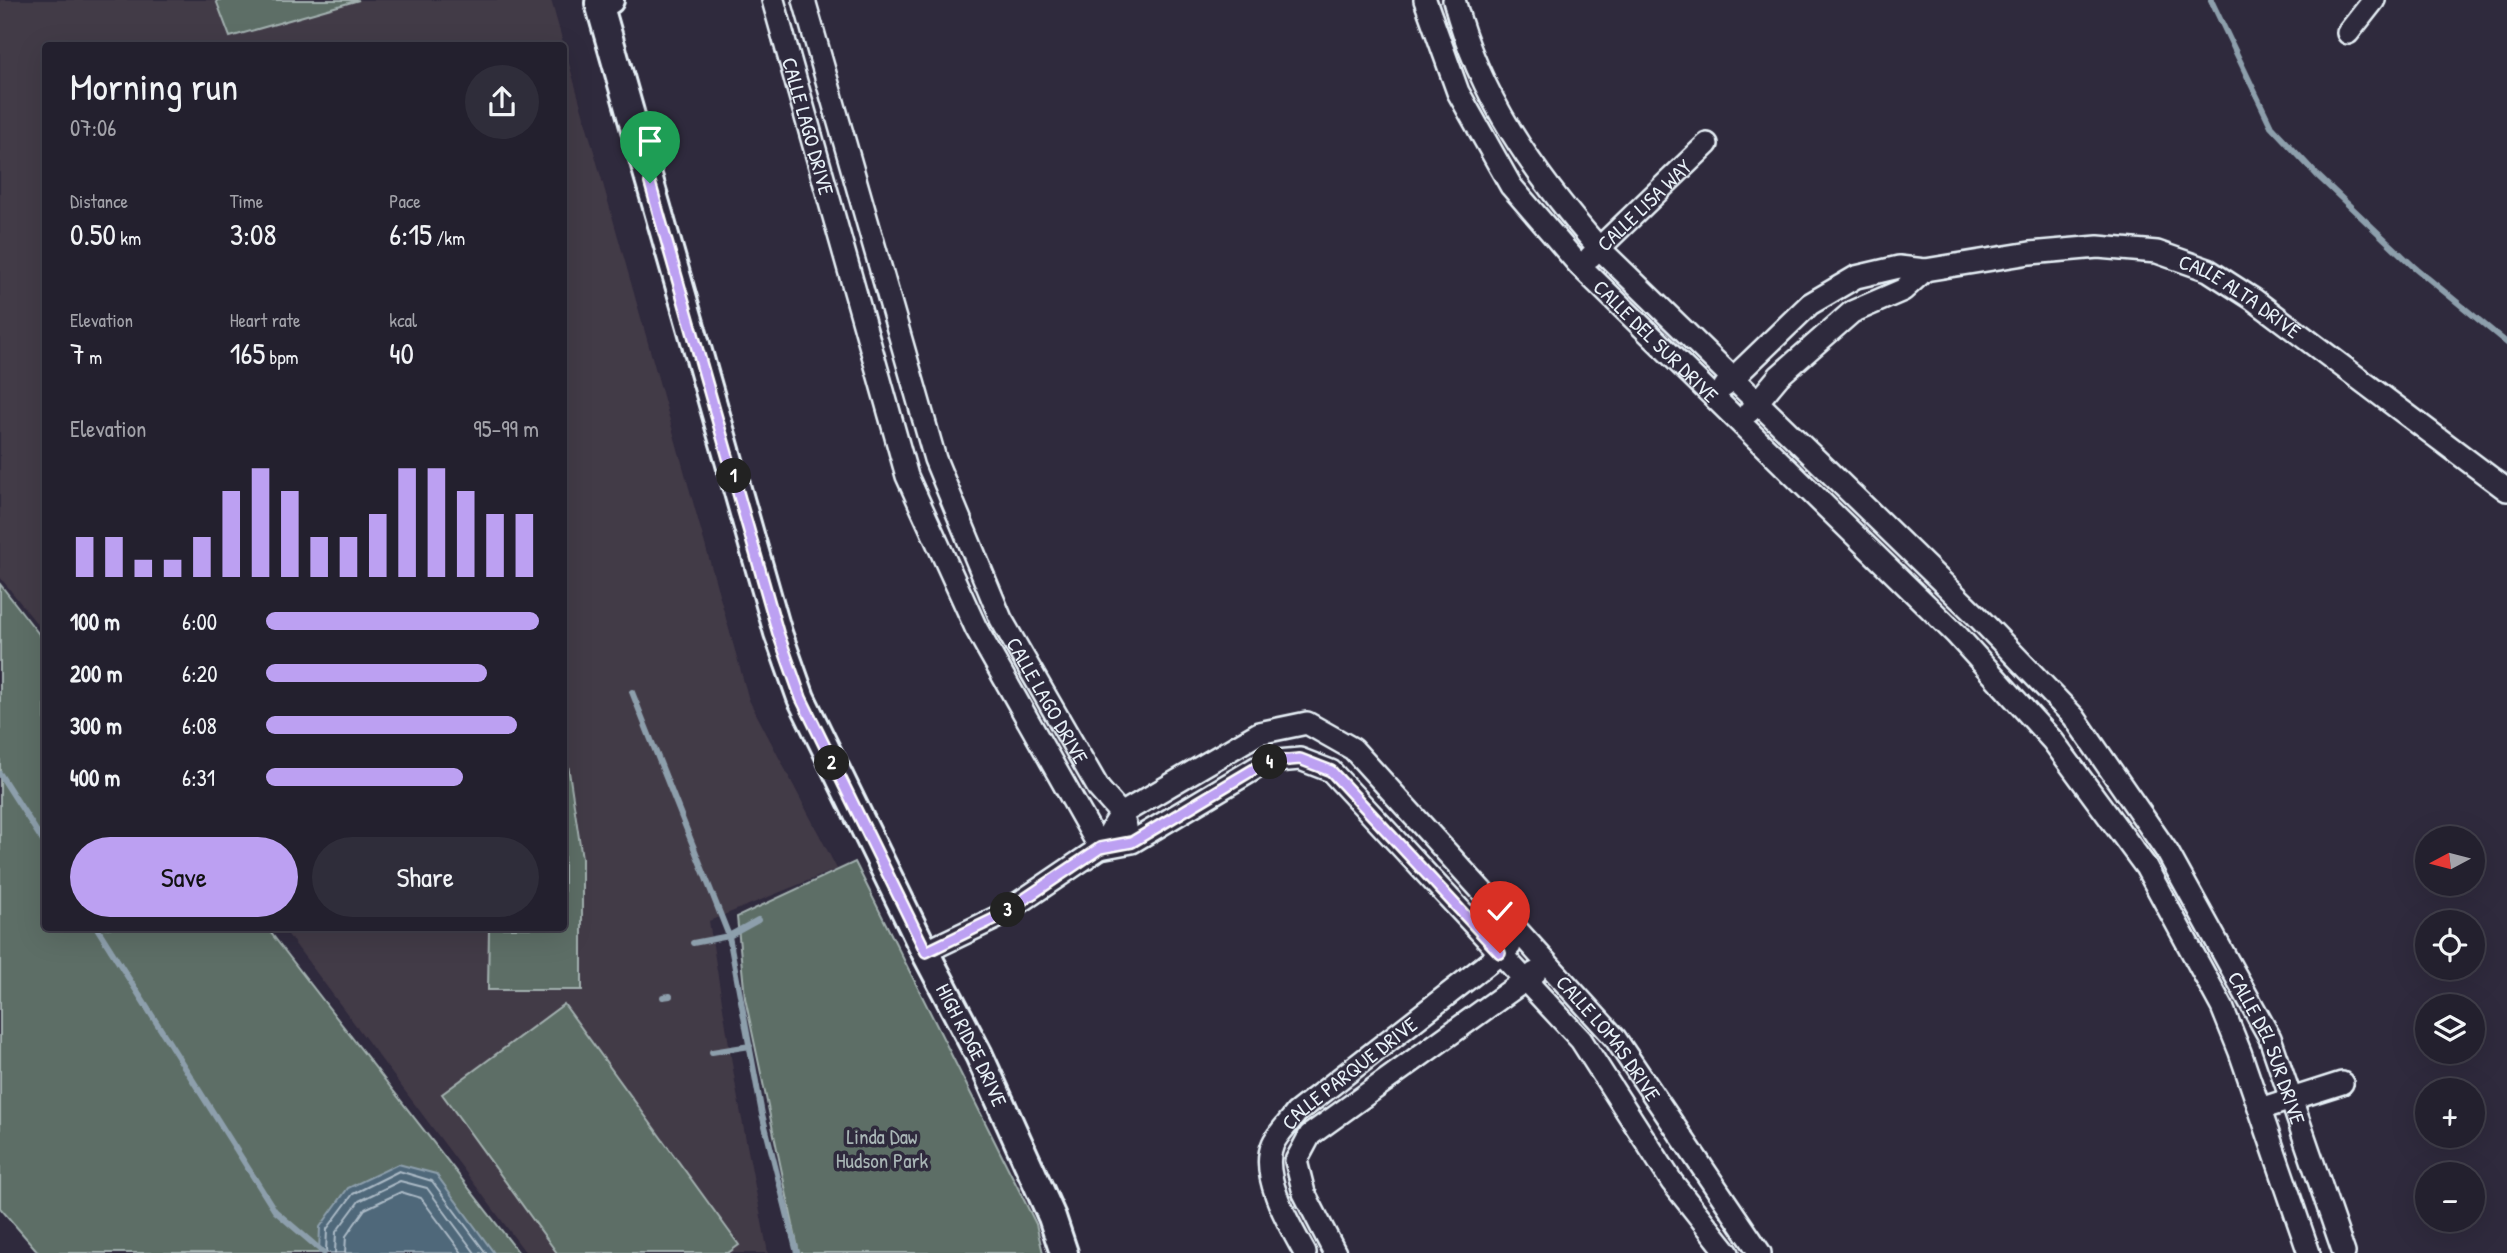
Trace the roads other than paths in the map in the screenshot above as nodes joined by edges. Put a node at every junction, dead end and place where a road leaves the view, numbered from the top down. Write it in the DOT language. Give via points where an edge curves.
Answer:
graph roads {
  1 [pos="773,0"];
  2 [pos="804,0"];
  3 [pos="1425,0"];
  4 [pos="1454,0"];
  5 [pos="2374,0"];
  6 [pos="605,2"];
  7 [pos="2348,33"];
  8 [pos="1707,144"];
  9 [pos="874,246"];
  10 [pos="1599,248"];
  11 [pos="844,253"];
  12 [pos="1580,266"];
  13 [pos="1925,270"];
  14 [pos="1856,277"];
  15 [pos="1868,305"];
  16 [pos="1733,377"];
  17 [pos="1715,397"];
  18 [pos="1758,401"];
  19 [pos="1740,422"];
  20 [pos="2507,490"];
  21 [pos="974,553"];
  22 [pos="947,564"];
  23 [pos="1976,615"];
  24 [pos="1956,634"];
  25 [pos="1307,723"];
  26 [pos="1300,759"];
  27 [pos="1406,808"];
  28 [pos="1121,814"];
  29 [pos="1385,830"];
  30 [pos="1132,842"];
  31 [pos="1100,848"];
  32 [pos="2168,853"];
  33 [pos="2146,867"];
  34 [pos="1523,936"];
  35 [pos="926,952"];
  36 [pos="1500,953"];
  37 [pos="1547,964"];
  38 [pos="1525,980"];
  39 [pos="2342,1083"];
  40 [pos="2292,1100"];
  41 [pos="2260,1110"];
  42 [pos="1271,1160"];
  43 [pos="1296,1161"];
  44 [pos="1063,1253"];
  45 [pos="1305,1253"];
  46 [pos="1335,1253"];
  47 [pos="1728,1253"];
  48 [pos="1760,1253"];
  49 [pos="2309,1253"];
  50 [pos="2344,1253"];
  1 -- 11 [label="street, CALLE LAGO DRIVE"];
  2 -- 9 [label="street, CALLE LAGO DRIVE"];
  3 -- 12 [label="street, CALLE DEL SUR DRIVE" via="1458,92 1511,186"];
  4 -- 10 [label="street, CALLE DEL SUR DRIVE" via="1479,74 1499,114 1531,165"];
  5 -- 7 [label="street"];
  6 -- 35 [label="street, HIGH RIDGE DRIVE" via="778,633 801,698"];
  8 -- 10 [label="street, CALLE LISA WAY"];
  9 -- 11 [label="street"];
  9 -- 21 [label="street, CALLE LAGO DRIVE" via="934,459"];
  10 -- 12 [label="street, CALLE LISA WAY"];
  10 -- 16 [label="street, CALLE DEL SUR DRIVE"];
  11 -- 22 [label="street, CALLE LAGO DRIVE" via="907,476"];
  12 -- 17 [label="street, CALLE DEL SUR DRIVE"];
  13 -- 14 [label="street, CALLE ALTA DRIVE" via="1899,267"];
  13 -- 15 [label="street" via="1903,290"];
  13 -- 20 [label="street, CALLE ALTA DRIVE" via="2098,247 2157,252 2208,270"];
  14 -- 15 [label="street"];
  14 -- 16 [label="street, CALLE ALTA DRIVE" via="1810,304"];
  15 -- 18 [label="street" via="1814,343"];
  16 -- 17 [label="street, CALLE ALTA DRIVE"];
  16 -- 18 [label="street, CALLE DEL SUR DRIVE"];
  17 -- 19 [label="street, CALLE DEL SUR DRIVE"];
  18 -- 19 [label="street"];
  18 -- 23 [label="street, CALLE DEL SUR DRIVE"];
  19 -- 24 [label="street, CALLE DEL SUR DRIVE"];
  21 -- 22 [label="street"];
  21 -- 28 [label="street, CALLE LAGO DRIVE" via="1001,619 1099,789"];
  22 -- 31 [label="street, CALLE LAGO DRIVE" via="976,628"];
  23 -- 24 [label="street"];
  23 -- 32 [label="street, CALLE DEL SUR DRIVE" via="2074,716"];
  24 -- 33 [label="street, CALLE DEL SUR DRIVE" via="2053,741"];
  25 -- 26 [label="street"];
  25 -- 27 [label="street, CALLE LOMAS DRIVE" via="1353,749"];
  25 -- 28 [label="street, CALLE LOMAS DRIVE" via="1259,733"];
  26 -- 29 [label="street, CALLE LOMAS DRIVE" via="1331,771"];
  26 -- 30 [label="street, CALLE LOMAS DRIVE" via="1266,762"];
  27 -- 29 [label="street"];
  27 -- 34 [label="street, CALLE LOMAS DRIVE"];
  28 -- 30 [label="street, CALLE LAGO DRIVE"];
  28 -- 31 [label="street, CALLE LOMAS DRIVE"];
  29 -- 36 [label="street, CALLE LOMAS DRIVE"];
  30 -- 31 [label="street, CALLE LOMAS DRIVE"];
  31 -- 35 [label="street, CALLE LOMAS DRIVE" via="998,917"];
  32 -- 33 [label="street"];
  32 -- 40 [label="street, CALLE DEL SUR DRIVE" via="2270,1038"];
  33 -- 41 [label="street, CALLE DEL SUR DRIVE" via="2222,1007"];
  34 -- 36 [label="street, CALLE PARQUE DRIVE"];
  34 -- 37 [label="street, CALLE LOMAS DRIVE"];
  35 -- 44 [label="street, HIGH RIDGE DRIVE" via="979,1055 1052,1217"];
  36 -- 38 [label="street, CALLE LOMAS DRIVE"];
  36 -- 42 [label="street, CALLE PARQUE DRIVE" via="1296,1113 1272,1145"];
  37 -- 38 [label="street, CALLE PARQUE DRIVE"];
  37 -- 48 [label="street, CALLE LOMAS DRIVE" via="1615,1038"];
  38 -- 43 [label="street, CALLE PARQUE DRIVE" via="1310,1135"];
  38 -- 47 [label="street, CALLE LOMAS DRIVE" via="1581,1040 1672,1182"];
  39 -- 40 [label="street"];
  40 -- 41 [label="street"];
  40 -- 50 [label="street, CALLE DEL SUR DRIVE"];
  41 -- 49 [label="street, CALLE DEL SUR DRIVE"];
  42 -- 43 [label="street"];
  42 -- 45 [label="street" via="1270,1174 1280,1207"];
  43 -- 46 [label="street, CALLE PARQUE DRIVE" via="1304,1194"];
}
